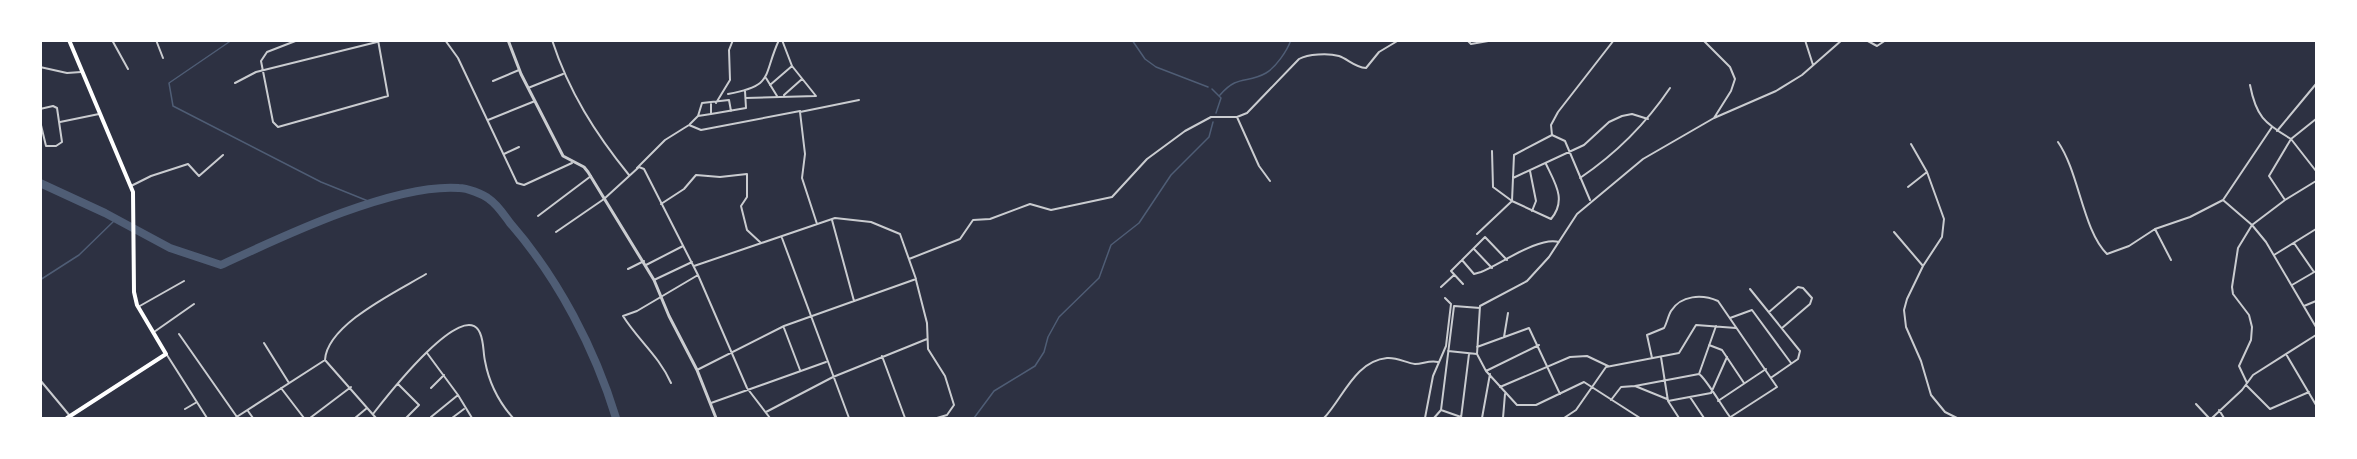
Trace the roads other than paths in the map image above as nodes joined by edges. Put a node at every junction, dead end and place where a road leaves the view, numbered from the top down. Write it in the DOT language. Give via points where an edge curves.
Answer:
graph roads {
  1 [pos="69,40"];
  2 [pos="112,40"];
  3 [pos="156,40"];
  4 [pos="298,40"];
  5 [pos="446,40"];
  6 [pos="508,40"];
  7 [pos="552,40"];
  8 [pos="733,40"];
  9 [pos="781,40"];
  10 [pos="1399,40"];
  11 [pos="1467,40"];
  12 [pos="1494,40"];
  13 [pos="1614,40"];
  14 [pos="1703,40"];
  15 [pos="1805,40"];
  16 [pos="1842,40"];
  17 [pos="1866,40"];
  18 [pos="1886,40"];
  19 [pos="378,41"];
  20 [pos="163,58"];
  21 [pos="1813,65"];
  22 [pos="792,66"];
  23 [pos="40,67"];
  24 [pos="128,69"];
  25 [pos="519,70"];
  26 [pos="262,71"];
  27 [pos="84,72"];
  28 [pos="563,74"];
  29 [pos="766,78"];
  30 [pos="802,79"];
  31 [pos="493,81"];
  32 [pos="235,83"];
  33 [pos="2316,84"];
  34 [pos="770,85"];
  35 [pos="2250,85"];
  36 [pos="726,87"];
  37 [pos="528,88"];
  38 [pos="1670,88"];
  39 [pos="744,91"];
  40 [pos="787,93"];
  41 [pos="728,94"];
  42 [pos="777,96"];
  43 [pos="782,96"];
  44 [pos="790,96"];
  45 [pos="746,98"];
  46 [pos="729,100"];
  47 [pos="859,100"];
  48 [pos="535,101"];
  49 [pos="716,103"];
  50 [pos="711,104"];
  51 [pos="40,109"];
  52 [pos="731,111"];
  53 [pos="800,111"];
  54 [pos="102,113"];
  55 [pos="711,114"];
  56 [pos="698,116"];
  57 [pos="1237,117"];
  58 [pos="1714,118"];
  59 [pos="1648,119"];
  60 [pos="2316,119"];
  61 [pos="488,120"];
  62 [pos="40,121"];
  63 [pos="60,123"];
  64 [pos="689,125"];
  65 [pos="2272,127"];
  66 [pos="2277,131"];
  67 [pos="1551,136"];
  68 [pos="2291,139"];
  69 [pos="2058,142"];
  70 [pos="1911,144"];
  71 [pos="519,147"];
  72 [pos="1492,151"];
  73 [pos="1569,152"];
  74 [pos="504,154"];
  75 [pos="223,155"];
  76 [pos="572,163"];
  77 [pos="1546,164"];
  78 [pos="636,170"];
  79 [pos="1530,171"];
  80 [pos="2316,171"];
  81 [pos="1927,172"];
  82 [pos="629,175"];
  83 [pos="591,176"];
  84 [pos="1514,178"];
  85 [pos="1580,178"];
  86 [pos="1270,181"];
  87 [pos="2316,181"];
  88 [pos="131,186"];
  89 [pos="1908,187"];
  90 [pos="604,199"];
  91 [pos="2223,200"];
  92 [pos="2285,200"];
  93 [pos="1512,201"];
  94 [pos="1590,201"];
  95 [pos="660,205"];
  96 [pos="1532,211"];
  97 [pos="538,216"];
  98 [pos="832,219"];
  99 [pos="817,224"];
  100 [pos="2252,225"];
  101 [pos="2155,228"];
  102 [pos="2316,231"];
  103 [pos="556,232"];
  104 [pos="1894,232"];
  105 [pos="1478,234"];
  106 [pos="782,237"];
  107 [pos="1559,242"];
  108 [pos="761,243"];
  109 [pos="2294,243"];
  110 [pos="683,246"];
  111 [pos="1474,249"];
  112 [pos="2274,255"];
  113 [pos="909,259"];
  114 [pos="1462,260"];
  115 [pos="1507,260"];
  116 [pos="2171,260"];
  117 [pos="692,262"];
  118 [pos="645,263"];
  119 [pos="694,266"];
  120 [pos="1923,266"];
  121 [pos="1492,268"];
  122 [pos="628,269"];
  123 [pos="2315,272"];
  124 [pos="426,274"];
  125 [pos="698,275"];
  126 [pos="1454,275"];
  127 [pos="916,279"];
  128 [pos="654,280"];
  129 [pos="184,281"];
  130 [pos="1463,284"];
  131 [pos="2292,285"];
  132 [pos="1441,287"];
  133 [pos="1750,289"];
  134 [pos="660,296"];
  135 [pos="1445,298"];
  136 [pos="854,301"];
  137 [pos="2316,301"];
  138 [pos="195,304"];
  139 [pos="1480,306"];
  140 [pos="2304,306"];
  141 [pos="138,307"];
  142 [pos="1769,312"];
  143 [pos="1508,313"];
  144 [pos="810,317"];
  145 [pos="1730,318"];
  146 [pos="784,326"];
  147 [pos="1716,326"];
  148 [pos="2316,327"];
  149 [pos="1736,328"];
  150 [pos="1782,328"];
  151 [pos="154,332"];
  152 [pos="179,334"];
  153 [pos="2316,335"];
  154 [pos="1504,337"];
  155 [pos="927,339"];
  156 [pos="264,342"];
  157 [pos="1539,345"];
  158 [pos="1709,345"];
  159 [pos="1476,348"];
  160 [pos="731,351"];
  161 [pos="1448,351"];
  162 [pos="427,353"];
  163 [pos="166,354"];
  164 [pos="1469,354"];
  165 [pos="1477,354"];
  166 [pos="2286,354"];
  167 [pos="882,356"];
  168 [pos="1661,357"];
  169 [pos="1726,357"];
  170 [pos="1652,358"];
  171 [pos="325,360"];
  172 [pos="826,362"];
  173 [pos="1438,362"];
  174 [pos="1792,364"];
  175 [pos="1548,366"];
  176 [pos="1609,366"];
  177 [pos="1766,369"];
  178 [pos="697,370"];
  179 [pos="800,370"];
  180 [pos="1486,370"];
  181 [pos="1490,374"];
  182 [pos="1699,374"];
  183 [pos="444,375"];
  184 [pos="833,377"];
  185 [pos="1772,377"];
  186 [pos="1664,379"];
  187 [pos="40,380"];
  188 [pos="289,383"];
  189 [pos="671,383"];
  190 [pos="1744,383"];
  191 [pos="398,384"];
  192 [pos="2247,384"];
  193 [pos="1593,386"];
  194 [pos="1635,386"];
  195 [pos="351,387"];
  196 [pos="1500,387"];
  197 [pos="281,388"];
  198 [pos="431,388"];
  199 [pos="747,388"];
  200 [pos="2309,392"];
  201 [pos="1560,393"];
  202 [pos="1712,393"];
  203 [pos="458,394"];
  204 [pos="1506,394"];
  205 [pos="1690,397"];
  206 [pos="1611,400"];
  207 [pos="1668,400"];
  208 [pos="197,402"];
  209 [pos="1718,402"];
  210 [pos="711,403"];
  211 [pos="2196,404"];
  212 [pos="2316,404"];
  213 [pos="367,408"];
  214 [pos="186,409"];
  215 [pos="464,409"];
  216 [pos="248,410"];
  217 [pos="1441,410"];
  218 [pos="2219,410"];
  219 [pos="766,412"];
  220 [pos="373,414"];
  221 [pos="431,417"];
  222 [pos="69,418"];
  223 [pos="207,418"];
  224 [pos="236,418"];
  225 [pos="253,418"];
  226 [pos="304,418"];
  227 [pos="310,418"];
  228 [pos="355,418"];
  229 [pos="376,418"];
  230 [pos="406,418"];
  231 [pos="452,418"];
  232 [pos="472,418"];
  233 [pos="513,418"];
  234 [pos="716,418"];
  235 [pos="770,418"];
  236 [pos="849,418"];
  237 [pos="905,418"];
  238 [pos="937,418"];
  239 [pos="1324,418"];
  240 [pos="1425,418"];
  241 [pos="1434,418"];
  242 [pos="1461,418"];
  243 [pos="1482,418"];
  244 [pos="1503,418"];
  245 [pos="1564,418"];
  246 [pos="1638,418"];
  247 [pos="1679,418"];
  248 [pos="1704,418"];
  249 [pos="1729,418"];
  250 [pos="1957,418"];
  251 [pos="2211,418"];
  252 [pos="2224,418"];
  1 -- 27 [label="main road"];
  2 -- 24 [label="street"];
  3 -- 20 [label="street"];
  4 -- 26 [label="street" via="267,52 261,62"];
  5 -- 61 [label="street"];
  6 -- 25 [label="street"];
  7 -- 28 [label="street"];
  8 -- 36 [label="street"];
  9 -- 22 [label="street"];
  9 -- 29 [label="street"];
  10 -- 57 [label="street" via="1379,52 1366,68 1340,56 1304,57 1278,78 1258,104"];
  11 -- 12 [label="street" via="1471,44"];
  13 -- 67 [label="street" via="1558,112 1551,125"];
  14 -- 58 [label="street" via="1730,67 1735,80"];
  15 -- 21 [label="street"];
  16 -- 21 [label="street"];
  17 -- 18 [label="street" via="1877,46"];
  19 -- 26 [label="street"];
  19 -- 26 [label="street" via="388,96 285,126 278,127 273,122"];
  21 -- 58 [label="street" via="1776,91"];
  22 -- 30 [label="street"];
  22 -- 34 [label="street"];
  23 -- 27 [label="street"];
  25 -- 31 [label="street"];
  25 -- 37 [label="street"];
  26 -- 32 [label="street"];
  27 -- 54 [label="main road"];
  28 -- 37 [label="street"];
  28 -- 82 [label="street" via="599,138"];
  29 -- 34 [label="street"];
  29 -- 39 [label="street" via="758,87"];
  30 -- 40 [label="street"];
  30 -- 44 [label="street" via="816,96"];
  33 -- 66 [label="street"];
  34 -- 42 [label="street"];
  35 -- 65 [label="street" via="2254,108"];
  36 -- 41 [label="street"];
  36 -- 49 [label="street"];
  37 -- 48 [label="street"];
  38 -- 59 [label="street"];
  39 -- 41 [label="street"];
  39 -- 45 [label="street"];
  40 -- 43 [label="street"];
  40 -- 44 [label="street"];
  41 -- 46 [label="street"];
  42 -- 43 [label="street"];
  42 -- 45 [label="street"];
  43 -- 44 [label="street"];
  45 -- 52 [label="street" via="746,108"];
  46 -- 49 [label="street"];
  46 -- 52 [label="street"];
  47 -- 53 [label="street"];
  48 -- 61 [label="street"];
  48 -- 76 [label="street" via="562,154"];
  49 -- 50 [label="street"];
  50 -- 55 [label="street"];
  50 -- 56 [label="street" via="702,103"];
  51 -- 63 [label="street" via="57,108"];
  52 -- 55 [label="street"];
  53 -- 64 [label="street" via="700,130"];
  53 -- 99 [label="street" via="805,154 802,178"];
  54 -- 63 [label="street"];
  54 -- 88 [label="main road"];
  55 -- 56 [label="street"];
  56 -- 64 [label="street"];
  57 -- 86 [label="street"];
  57 -- 113 [label="street" via="1211,117 1185,131 1147,159 1112,197 1050,210 1030,204 990,219 973,220 960,239"];
  58 -- 94 [label="street" via="1643,159"];
  59 -- 73 [label="street" via="1632,114 1622,116"];
  59 -- 85 [label="street" via="1613,155"];
  60 -- 68 [label="street"];
  61 -- 74 [label="street"];
  62 -- 63 [label="street" via="49,147 62,142"];
  64 -- 78 [label="street" via="665,140"];
  65 -- 66 [label="street"];
  65 -- 91 [label="street"];
  66 -- 68 [label="street"];
  67 -- 73 [label="street" via="1565,141"];
  67 -- 84 [label="street" via="1514,155"];
  68 -- 80 [label="street"];
  68 -- 92 [label="street" via="2269,176"];
  69 -- 101 [label="street" via="2070,163 2096,238 2107,254 2129,246"];
  70 -- 81 [label="street"];
  71 -- 74 [label="street"];
  72 -- 93 [label="street" via="1493,187"];
  73 -- 77 [label="street"];
  73 -- 85 [label="street"];
  74 -- 76 [label="street" via="520,185"];
  75 -- 88 [label="street" via="199,176 188,164"];
  76 -- 83 [label="street" via="584,167"];
  77 -- 79 [label="street"];
  77 -- 96 [label="street" via="1558,188 1558,209 1551,219"];
  78 -- 82 [label="street"];
  78 -- 95 [label="street" via="644,169"];
  79 -- 84 [label="street"];
  79 -- 96 [label="street" via="1536,201"];
  81 -- 89 [label="street"];
  81 -- 120 [label="street" via="1944,219 1942,237"];
  82 -- 90 [label="street"];
  83 -- 90 [label="street"];
  83 -- 97 [label="street"];
  84 -- 93 [label="street"];
  85 -- 94 [label="street"];
  87 -- 92 [label="street"];
  88 -- 141 [label="main road" via="135,198 133,283"];
  90 -- 103 [label="street"];
  90 -- 118 [label="street"];
  91 -- 100 [label="street"];
  91 -- 101 [label="street" via="2190,217"];
  92 -- 100 [label="street"];
  93 -- 96 [label="street"];
  93 -- 105 [label="street"];
  94 -- 107 [label="street"];
  95 -- 108 [label="street" via="698,174 747,174 747,195 741,206 745,226"];
  95 -- 110 [label="street"];
  98 -- 99 [label="street"];
  98 -- 113 [label="street" via="871,222 895,230"];
  98 -- 136 [label="street"];
  99 -- 106 [label="street"];
  100 -- 112 [label="street"];
  100 -- 192 [label="street" via="2238,248 2232,287 2252,327 2251,340 2239,366"];
  101 -- 116 [label="street"];
  102 -- 109 [label="street"];
  104 -- 120 [label="street"];
  106 -- 108 [label="street"];
  106 -- 144 [label="street"];
  107 -- 115 [label="street" via="1551,239"];
  107 -- 139 [label="street" via="1527,281"];
  108 -- 119 [label="street"];
  109 -- 112 [label="street"];
  109 -- 123 [label="street"];
  110 -- 117 [label="street"];
  110 -- 118 [label="street"];
  111 -- 114 [label="street"];
  111 -- 115 [label="street" via="1485,237"];
  111 -- 121 [label="street"];
  112 -- 131 [label="street"];
  113 -- 127 [label="street"];
  114 -- 121 [label="street" via="1474,274"];
  114 -- 126 [label="street" via="1451,271"];
  115 -- 121 [label="street"];
  117 -- 119 [label="street"];
  117 -- 128 [label="street"];
  118 -- 122 [label="street"];
  118 -- 128 [label="street"];
  119 -- 125 [label="street"];
  120 -- 250 [label="street" via="1905,304 1906,327 1931,395 1945,412"];
  123 -- 131 [label="street"];
  124 -- 171 [label="street" via="352,320 331,341"];
  125 -- 134 [label="street"];
  125 -- 160 [label="street"];
  126 -- 130 [label="street"];
  126 -- 132 [label="street"];
  127 -- 136 [label="street"];
  127 -- 155 [label="street"];
  128 -- 134 [label="street"];
  129 -- 141 [label="street"];
  131 -- 140 [label="street"];
  133 -- 142 [label="street"];
  134 -- 178 [label="street"];
  134 -- 189 [label="street" via="623,316 640,341 650,348"];
  135 -- 173 [label="street" via="1451,304 1446,346"];
  136 -- 144 [label="street"];
  137 -- 140 [label="street"];
  138 -- 151 [label="street"];
  139 -- 159 [label="street"];
  139 -- 161 [label="street" via="1455,305"];
  140 -- 148 [label="street"];
  141 -- 151 [label="main road"];
  142 -- 150 [label="street"];
  142 -- 150 [label="street" via="1797,287 1812,298"];
  143 -- 154 [label="street"];
  144 -- 146 [label="street"];
  144 -- 172 [label="street"];
  145 -- 149 [label="street"];
  145 -- 170 [label="street" via="1712,298 1681,300 1664,328 1647,335"];
  145 -- 174 [label="street" via="1752,310"];
  146 -- 160 [label="street"];
  146 -- 179 [label="street"];
  147 -- 149 [label="street"];
  147 -- 158 [label="street"];
  147 -- 168 [label="street" via="1696,326 1682,351"];
  149 -- 177 [label="street"];
  150 -- 174 [label="street" via="1800,351 1800,358"];
  151 -- 163 [label="main road"];
  152 -- 224 [label="street"];
  153 -- 166 [label="street"];
  154 -- 157 [label="street" via="1528,327"];
  154 -- 159 [label="street"];
  155 -- 167 [label="street"];
  155 -- 238 [label="street" via="954,405"];
  156 -- 188 [label="street"];
  157 -- 175 [label="street"];
  157 -- 180 [label="street"];
  158 -- 169 [label="street" via="1720,348"];
  158 -- 182 [label="street"];
  159 -- 165 [label="street"];
  160 -- 178 [label="street"];
  160 -- 199 [label="street"];
  161 -- 164 [label="street"];
  161 -- 217 [label="street"];
  162 -- 183 [label="street"];
  162 -- 191 [label="street"];
  162 -- 233 [label="street" via="461,326 478,329 497,400"];
  163 -- 208 [label="street"];
  163 -- 222 [label="main road"];
  164 -- 165 [label="street"];
  164 -- 242 [label="street"];
  165 -- 180 [label="street"];
  166 -- 192 [label="street" via="2253,375"];
  166 -- 200 [label="street"];
  167 -- 184 [label="street"];
  167 -- 237 [label="street"];
  168 -- 170 [label="street"];
  168 -- 186 [label="street"];
  169 -- 190 [label="street"];
  169 -- 202 [label="street"];
  170 -- 176 [label="street"];
  171 -- 188 [label="street"];
  171 -- 195 [label="street"];
  172 -- 179 [label="street"];
  172 -- 184 [label="street"];
  173 -- 239 [label="street" via="1414,364 1393,358 1377,361 1350,381"];
  173 -- 240 [label="street"];
  174 -- 185 [label="street"];
  175 -- 176 [label="street" via="1584,356"];
  175 -- 196 [label="street"];
  175 -- 201 [label="street"];
  176 -- 193 [label="street"];
  177 -- 185 [label="street"];
  177 -- 190 [label="street"];
  178 -- 210 [label="street"];
  179 -- 199 [label="street"];
  180 -- 181 [label="street"];
  181 -- 196 [label="street"];
  181 -- 243 [label="street"];
  182 -- 186 [label="street"];
  182 -- 202 [label="street" via="1707,379"];
  183 -- 198 [label="street"];
  183 -- 203 [label="street"];
  184 -- 219 [label="street"];
  184 -- 236 [label="street"];
  185 -- 249 [label="street" via="1777,387"];
  186 -- 194 [label="street"];
  186 -- 207 [label="street"];
  187 -- 222 [label="street"];
  188 -- 197 [label="street"];
  190 -- 209 [label="street"];
  191 -- 220 [label="street"];
  191 -- 230 [label="street" via="418,405"];
  192 -- 200 [label="street" via="2271,409"];
  192 -- 218 [label="street"];
  193 -- 201 [label="street" via="1582,382"];
  193 -- 206 [label="street"];
  193 -- 245 [label="street" via="1576,410"];
  194 -- 206 [label="street" via="1621,387"];
  194 -- 207 [label="street"];
  195 -- 213 [label="street"];
  195 -- 227 [label="street"];
  196 -- 204 [label="street"];
  197 -- 216 [label="street"];
  197 -- 226 [label="street"];
  199 -- 210 [label="street"];
  199 -- 219 [label="street"];
  200 -- 212 [label="street"];
  201 -- 204 [label="street" via="1526,407 1517,405"];
  202 -- 205 [label="street"];
  202 -- 209 [label="street"];
  203 -- 215 [label="street"];
  203 -- 221 [label="street"];
  204 -- 244 [label="street"];
  205 -- 207 [label="street"];
  205 -- 248 [label="street"];
  206 -- 246 [label="street"];
  207 -- 247 [label="street"];
  208 -- 214 [label="street"];
  208 -- 223 [label="street"];
  209 -- 249 [label="street"];
  210 -- 234 [label="street"];
  211 -- 251 [label="street"];
  213 -- 220 [label="street"];
  213 -- 228 [label="street"];
  215 -- 231 [label="street"];
  215 -- 232 [label="street"];
  216 -- 224 [label="street"];
  216 -- 225 [label="street"];
  217 -- 241 [label="street"];
  217 -- 242 [label="street"];
  218 -- 251 [label="street"];
  218 -- 252 [label="street"];
  219 -- 235 [label="street"];
  220 -- 229 [label="street"];
}
